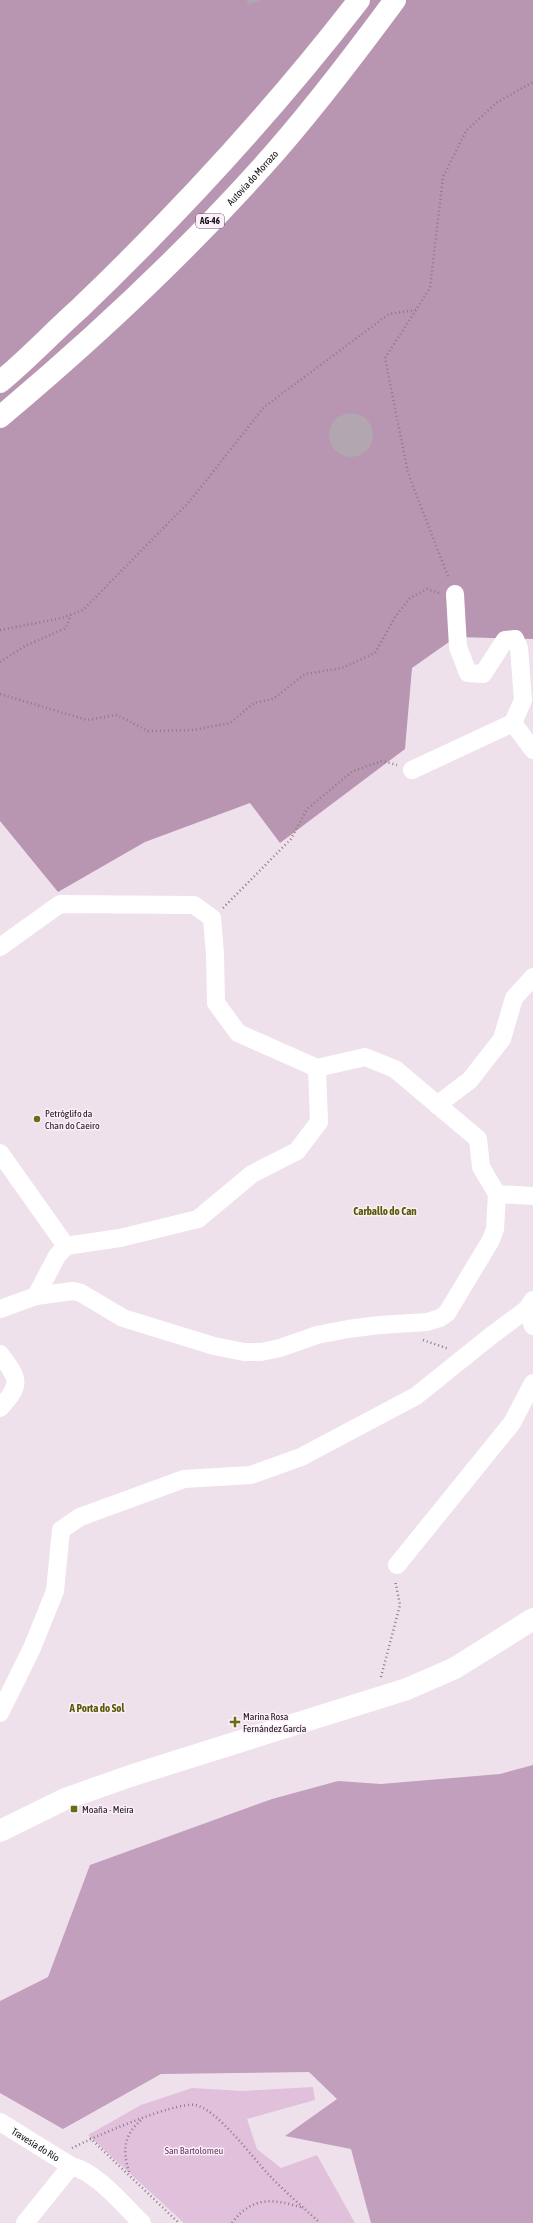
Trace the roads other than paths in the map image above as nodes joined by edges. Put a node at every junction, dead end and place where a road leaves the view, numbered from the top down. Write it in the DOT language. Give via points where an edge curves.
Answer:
graph roads {
  1 [pos="359,0"];
  2 [pos="396,0"];
  3 [pos="0,382"];
  4 [pos="0,417"];
  5 [pos="448,595"];
  6 [pos="533,679"];
  7 [pos="523,700"];
  8 [pos="513,723"];
  9 [pos="533,750"];
  10 [pos="412,770"];
  11 [pos="0,947"];
  12 [pos="533,977"];
  13 [pos="317,1068"];
  14 [pos="437,1104"];
  15 [pos="0,1153"];
  16 [pos="5,1170"];
  17 [pos="497,1194"];
  18 [pos="533,1196"];
  19 [pos="66,1246"];
  20 [pos="36,1296"];
  21 [pos="0,1309"];
  22 [pos="531,1312"];
  23 [pos="0,1354"];
  24 [pos="533,1383"];
  25 [pos="0,1408"];
  26 [pos="397,1565"];
  27 [pos="533,1619"];
  28 [pos="0,1713"];
  29 [pos="0,1831"];
  30 [pos="0,2122"];
  31 [pos="71,2166"];
  32 [pos="25,2223"];
  33 [pos="142,2223"];
  1 -- 3 [label="main road" via="242,142 136,254"];
  2 -- 4 [label="main road, Autovía do Morrazo / AG-46" via="262,167 160,272 55,371"];
  5 -- 7 [label="street" via="458,647 468,673 483,674 505,640 515,639 519,648"];
  6 -- 7 [label="street"];
  7 -- 8 [label="street"];
  8 -- 9 [label="street"];
  8 -- 10 [label="street"];
  11 -- 13 [label="street" via="60,904 194,905 212,918 216,954 216,1003 238,1033"];
  12 -- 14 [label="street" via="514,998 502,1040 470,1080"];
  13 -- 14 [label="street" via="365,1057 395,1069"];
  13 -- 19 [label="street" via="319,1122 296,1151 252,1174 198,1219 120,1238"];
  14 -- 17 [label="street" via="478,1139 480,1167"];
  15 -- 16 [label="street"];
  16 -- 19 [label="street"];
  17 -- 18 [label="street"];
  17 -- 20 [label="street" via="495,1229 491,1240 447,1312 440,1318 427,1322 348,1329 280,1348 244,1352 214,1346 123,1318 73,1291"];
  19 -- 20 [label="street" via="57,1256"];
  20 -- 21 [label="street"];
  22 -- 28 [label="street" via="492,1335 416,1396 301,1457 251,1475 184,1479 80,1517 61,1530 55,1591 32,1648"];
  23 -- 25 [label="street" via="16,1381 15,1389"];
  24 -- 26 [label="street" via="512,1423"];
  27 -- 29 [label="main road" via="455,1668 407,1689 133,1775 65,1799"];
  30 -- 31 [label="street, Travesía do Río"];
  31 -- 32 [label="street"];
  31 -- 33 [label="street, Travesía do Río" via="80,2168 92,2176"];
}
